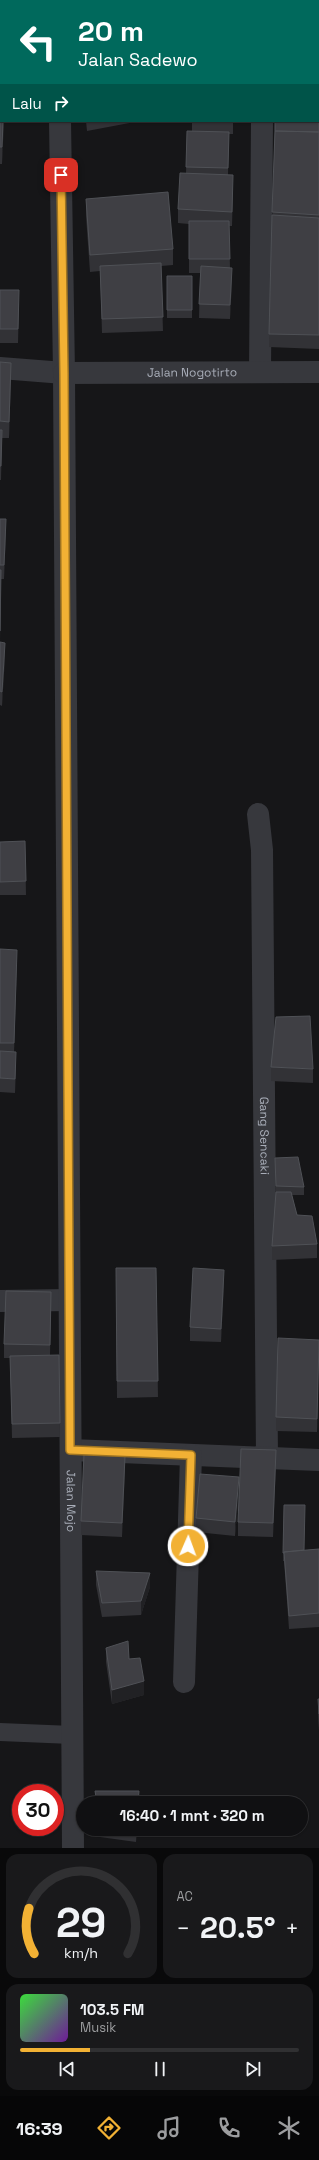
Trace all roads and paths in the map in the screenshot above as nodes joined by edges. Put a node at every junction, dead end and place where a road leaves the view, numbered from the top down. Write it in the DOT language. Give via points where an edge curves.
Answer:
graph roads {
  1 [pos="60,122"];
  2 [pos="262,122"];
  3 [pos="0,368"];
  4 [pos="260,372"];
  5 [pos="319,372"];
  6 [pos="64,373"];
  7 [pos="258,814"];
  8 [pos="69,1300"];
  9 [pos="0,1301"];
  10 [pos="70,1450"];
  11 [pos="191,1455"];
  12 [pos="267,1458"];
  13 [pos="319,1460"];
  14 [pos="184,1682"];
  15 [pos="0,1732"];
  16 [pos="72,1735"];
  17 [pos="73,1848"];
  1 -- 6 [label="street, Jalan Mojo"];
  2 -- 4 [label="street"];
  3 -- 6 [label="street, Jalan Nogotirto"];
  4 -- 5 [label="street, Jalan Nogotirto"];
  4 -- 6 [label="street, Jalan Nogotirto"];
  6 -- 8 [label="street, Jalan Mojo"];
  7 -- 12 [label="street, Gang Sencaki" via="262,850"];
  8 -- 9 [label="street"];
  8 -- 10 [label="street, Jalan Mojo"];
  10 -- 11 [label="street"];
  10 -- 16 [label="street, Jalan Mojo"];
  11 -- 12 [label="street"];
  11 -- 14 [label="street"];
  12 -- 13 [label="street"];
  15 -- 16 [label="lane"];
  16 -- 17 [label="street, Jalan Mojo"];
}
